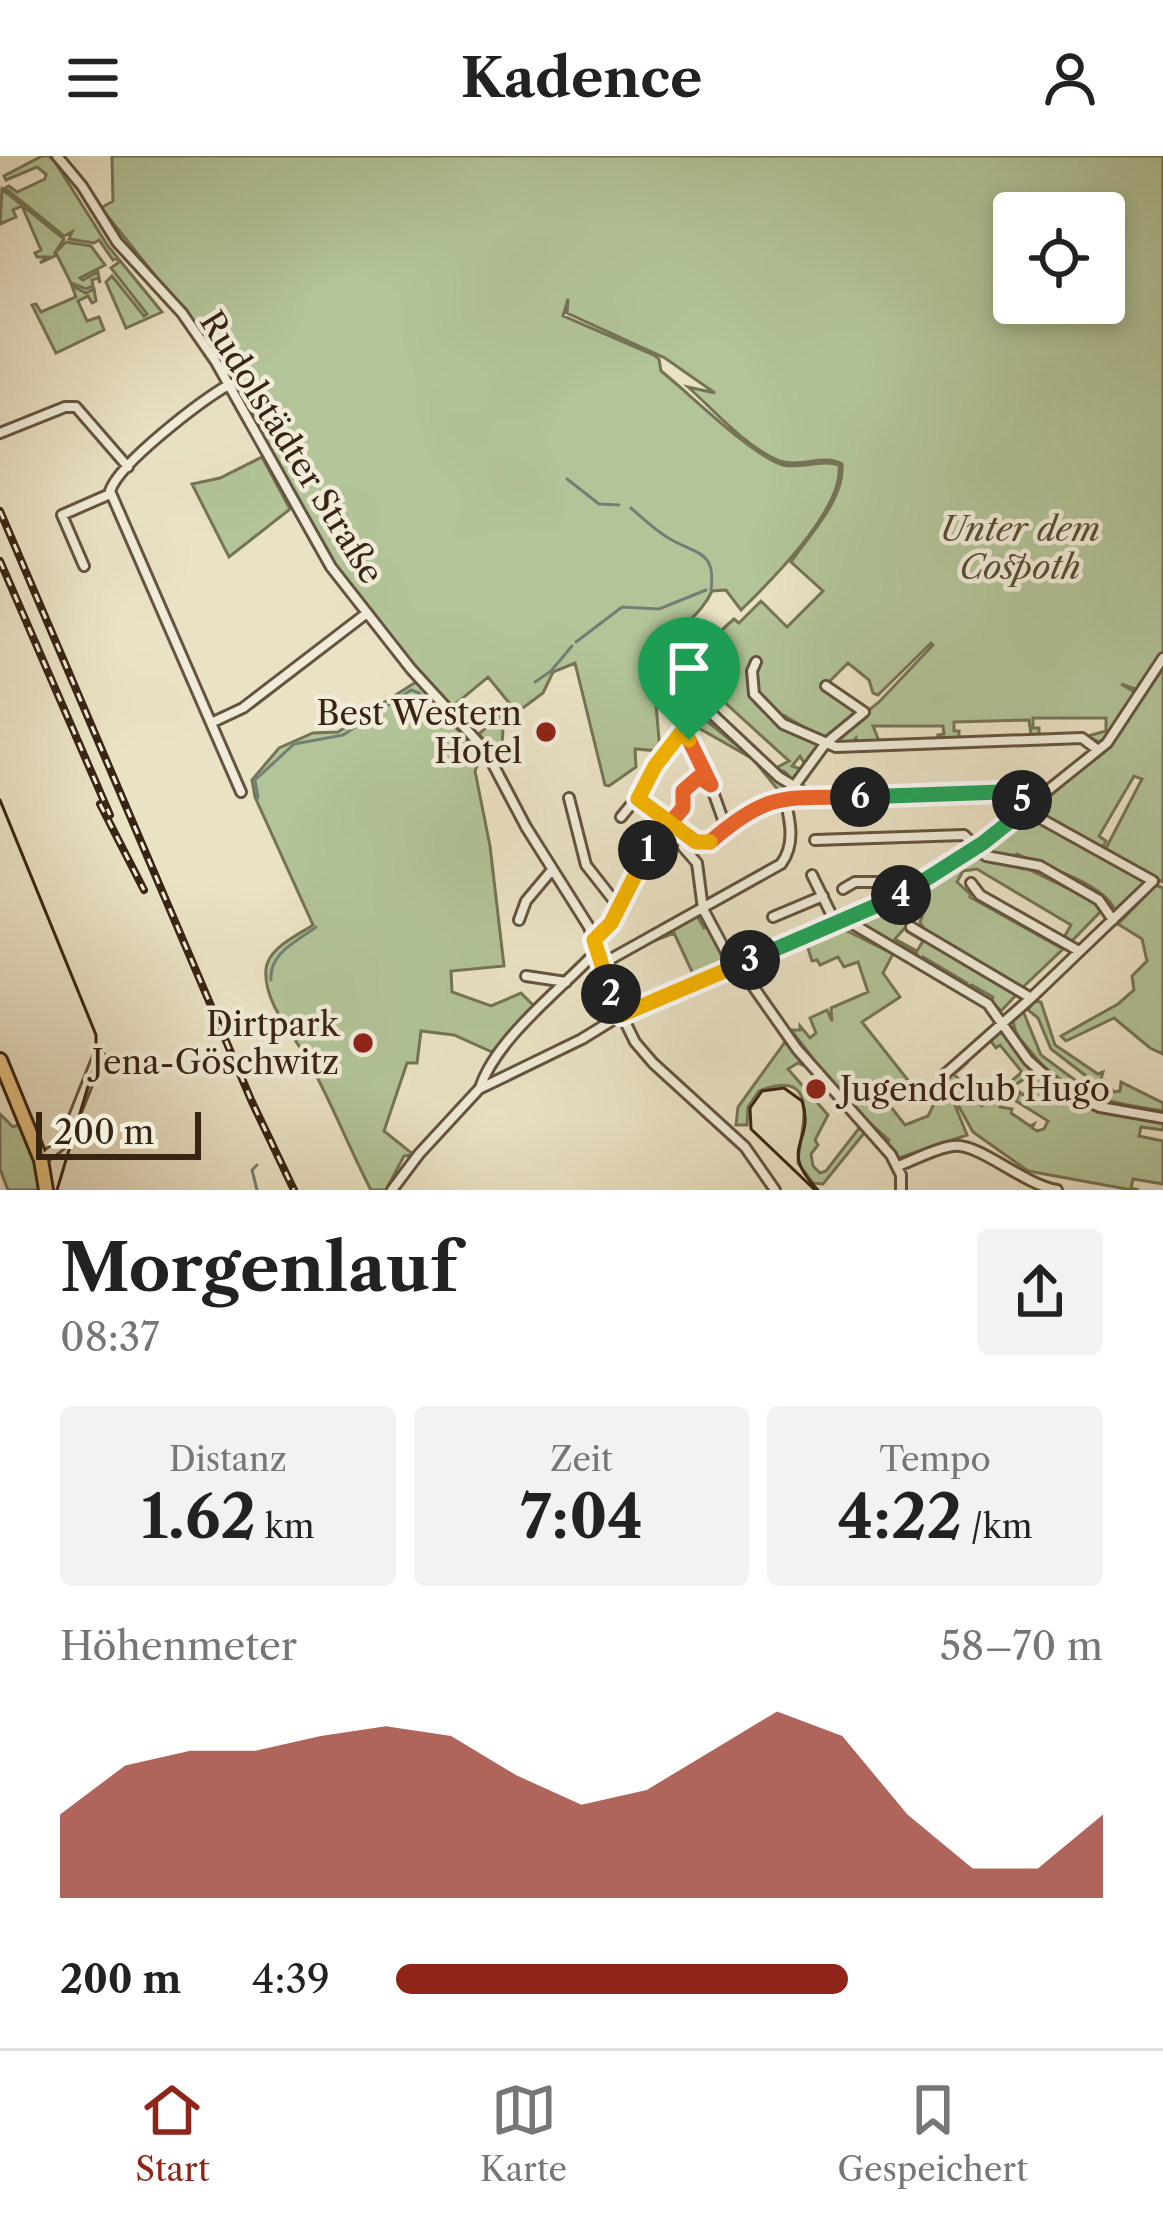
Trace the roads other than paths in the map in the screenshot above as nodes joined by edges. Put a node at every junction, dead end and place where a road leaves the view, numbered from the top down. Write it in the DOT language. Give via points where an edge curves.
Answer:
graph roads {
  1 [pos="57,156"];
  2 [pos="230,384"];
  3 [pos="0,433"];
  4 [pos="128,466"];
  5 [pos="110,494"];
  6 [pos="85,566"];
  7 [pos="367,613"];
  8 [pos="696,656"];
  9 [pos="1163,658"];
  10 [pos="756,662"];
  11 [pos="826,686"];
  12 [pos="711,713"];
  13 [pos="211,723"];
  14 [pos="683,730"];
  15 [pos="825,744"];
  16 [pos="1098,750"];
  17 [pos="711,785"];
  18 [pos="241,792"];
  19 [pos="789,794"];
  20 [pos="569,798"];
  21 [pos="640,803"];
  22 [pos="1028,807"];
  23 [pos="621,817"];
  24 [pos="669,821"];
  25 [pos="726,829"];
  26 [pos="689,837"];
  27 [pos="815,840"];
  28 [pos="977,847"];
  29 [pos="552,870"];
  30 [pos="812,875"];
  31 [pos="971,883"];
  32 [pos="843,889"];
  33 [pos="824,896"];
  34 [pos="898,897"];
  35 [pos="619,908"];
  36 [pos="704,908"];
  37 [pos="773,917"];
  38 [pos="519,920"];
  39 [pos="1113,920"];
  40 [pos="841,922"];
  41 [pos="911,927"];
  42 [pos="594,940"];
  43 [pos="1079,952"];
  44 [pos="598,956"];
  45 [pos="609,960"];
  46 [pos="736,966"];
  47 [pos="526,976"];
  48 [pos="567,982"];
  49 [pos="1031,998"];
  50 [pos="621,1015"];
  51 [pos="1004,1022"];
  52 [pos="99,1054"];
  53 [pos="0,1060"];
  54 [pos="943,1076"];
  55 [pos="479,1089"];
  56 [pos="1163,1118"];
  57 [pos="41,1160"];
  58 [pos="898,1166"];
  59 [pos="394,1186"];
  60 [pos="46,1190"];
  61 [pos="775,1190"];
  62 [pos="901,1190"];
  63 [pos="1057,1190"];
  1 -- 2 [label="street, Rudolstädter Straße"];
  2 -- 4 [label="street"];
  2 -- 7 [label="street, Rudolstädter Straße" via="312,538"];
  3 -- 4 [label="street" via="76,407"];
  4 -- 5 [label="street"];
  5 -- 6 [label="street" via="62,515"];
  5 -- 13 [label="street"];
  7 -- 13 [label="street" via="243,708"];
  7 -- 29 [label="street, Rudolstädter Straße" via="485,751"];
  8 -- 14 [label="street"];
  9 -- 16 [label="street"];
  10 -- 15 [label="street" via="754,694 783,724"];
  11 -- 15 [label="street" via="864,712"];
  12 -- 19 [label="street"];
  13 -- 18 [label="street"];
  14 -- 17 [label="street"];
  14 -- 21 [label="street" via="647,778"];
  15 -- 16 [label="street" via="1082,738"];
  15 -- 19 [label="street"];
  16 -- 22 [label="street"];
  17 -- 24 [label="street" via="697,778"];
  17 -- 25 [label="street"];
  19 -- 22 [label="street" via="1011,793"];
  19 -- 25 [label="street"];
  19 -- 36 [label="street" via="784,861"];
  20 -- 35 [label="street" via="586,865"];
  21 -- 23 [label="street"];
  21 -- 24 [label="street"];
  22 -- 28 [label="street"];
  22 -- 39 [label="street" via="1154,881"];
  24 -- 26 [label="street"];
  24 -- 35 [label="street"];
  25 -- 26 [label="street" via="706,844"];
  26 -- 36 [label="street" via="683,847 697,863"];
  27 -- 28 [label="street" via="961,834"];
  28 -- 34 [label="street"];
  28 -- 39 [label="street" via="992,858 1040,866 1100,900"];
  29 -- 38 [label="street"];
  29 -- 42 [label="street, Rudolstädter Straße"];
  30 -- 33 [label="street"];
  31 -- 43 [label="street"];
  32 -- 34 [label="street" via="887,882"];
  33 -- 37 [label="street"];
  33 -- 40 [label="street"];
  34 -- 40 [label="street"];
  35 -- 42 [label="street"];
  36 -- 45 [label="street"];
  36 -- 46 [label="street"];
  39 -- 43 [label="street"];
  40 -- 46 [label="street"];
  40 -- 51 [label="street" via="980,999"];
  41 -- 49 [label="street"];
  42 -- 44 [label="street, Rudolstädter Straße"];
  43 -- 49 [label="street"];
  44 -- 48 [label="street"];
  44 -- 50 [label="street, Rudolstädter Straße"];
  46 -- 50 [label="street"];
  46 -- 58 [label="street"];
  47 -- 48 [label="street"];
  48 -- 55 [label="street" via="515,1035"];
  49 -- 51 [label="street"];
  50 -- 55 [label="street"];
  50 -- 61 [label="street, Rudolstädter Straße" via="635,1042 741,1142"];
  51 -- 54 [label="street"];
  51 -- 56 [label="street" via="1060,1089 1100,1107"];
  52 -- 57 [label="street" via="64,1142"];
  53 -- 57 [label="main road"];
  55 -- 59 [label="street"];
  57 -- 60 [label="main road"];
  58 -- 62 [label="street"];
  58 -- 63 [label="street" via="963,1147"];
}
